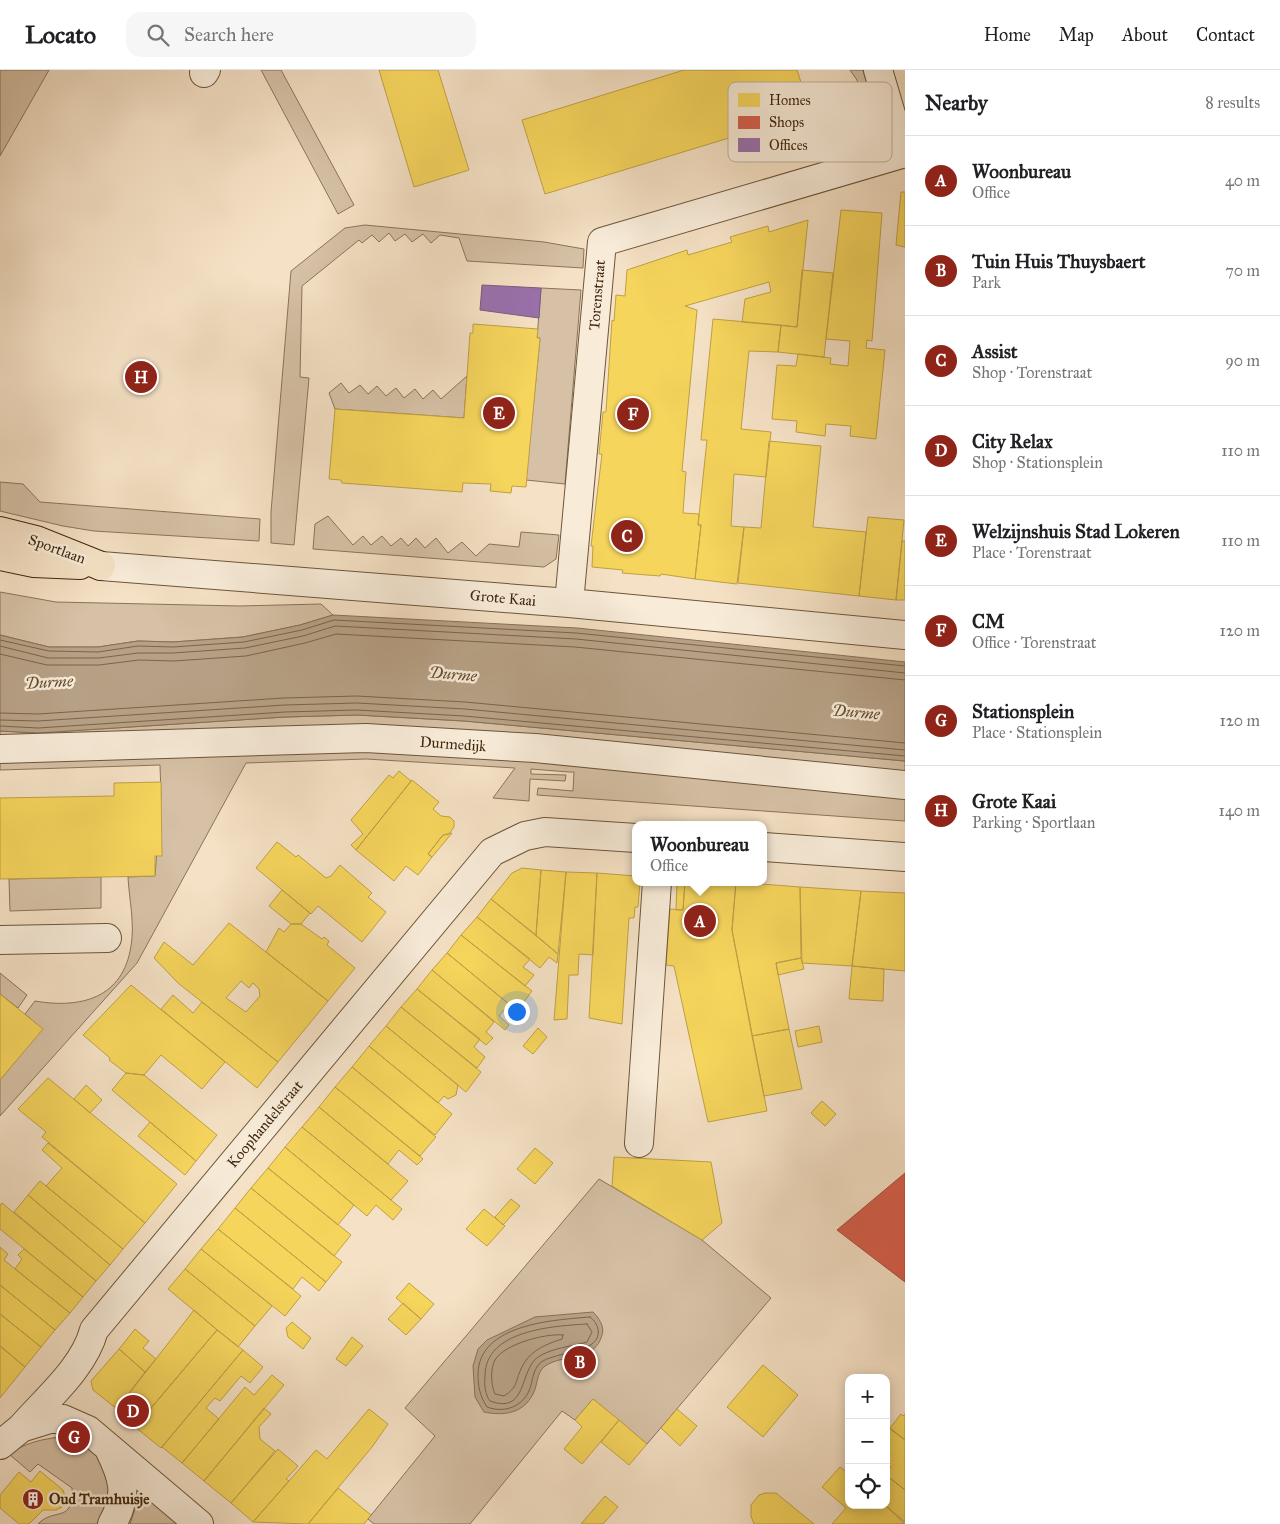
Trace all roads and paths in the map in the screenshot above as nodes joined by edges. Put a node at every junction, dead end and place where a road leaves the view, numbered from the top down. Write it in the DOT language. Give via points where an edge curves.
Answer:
graph roads {
  1 [pos="878,70"];
  2 [pos="882,82"];
  3 [pos="892,115"];
  4 [pos="904,153"];
  5 [pos="892,157"];
  6 [pos="873,162"];
  7 [pos="0,531"];
  8 [pos="0,556"];
  9 [pos="101,566"];
  10 [pos="569,603"];
  11 [pos="905,635"];
  12 [pos="0,749"];
  13 [pos="905,785"];
  14 [pos="632,838"];
  15 [pos="767,847"];
  16 [pos="905,857"];
  17 [pos="657,886"];
  18 [pos="107,938"];
  19 [pos="0,940"];
  20 [pos="639,1144"];
  21 [pos="10,1436"];
  22 [pos="107,1445"];
  23 [pos="112,1524"];
  24 [pos="199,1524"];
  1 -- 2 [label="street"];
  3 -- 4 [label="street"];
  4 -- 5 [label="street, Torenstraat"];
  6 -- 10 [label="street, Torenstraat" via="602,242"];
  7 -- 9 [label="main road, Sportlaan" via="36,540"];
  8 -- 9 [label="main road, Sportlaan" via="34,563"];
  9 -- 10 [label="street, Grote Kaai"];
  10 -- 11 [label="street, Grote Kaai"];
  12 -- 13 [label="street, Durmedijk" via="366,738 535,748"];
  14 -- 21 [label="street, Koophandelstraat" via="545,832 525,836 492,852 94,1330 90,1347 68,1375"];
  15 -- 16 [label="street"];
  17 -- 20 [label="street"];
  18 -- 19 [label="street"];
  21 -- 22 [label="street" via="50,1419 63,1419 88,1430"];
  22 -- 23 [label="street" via="120,1472 123,1493"];
  22 -- 24 [label="street"];
}
